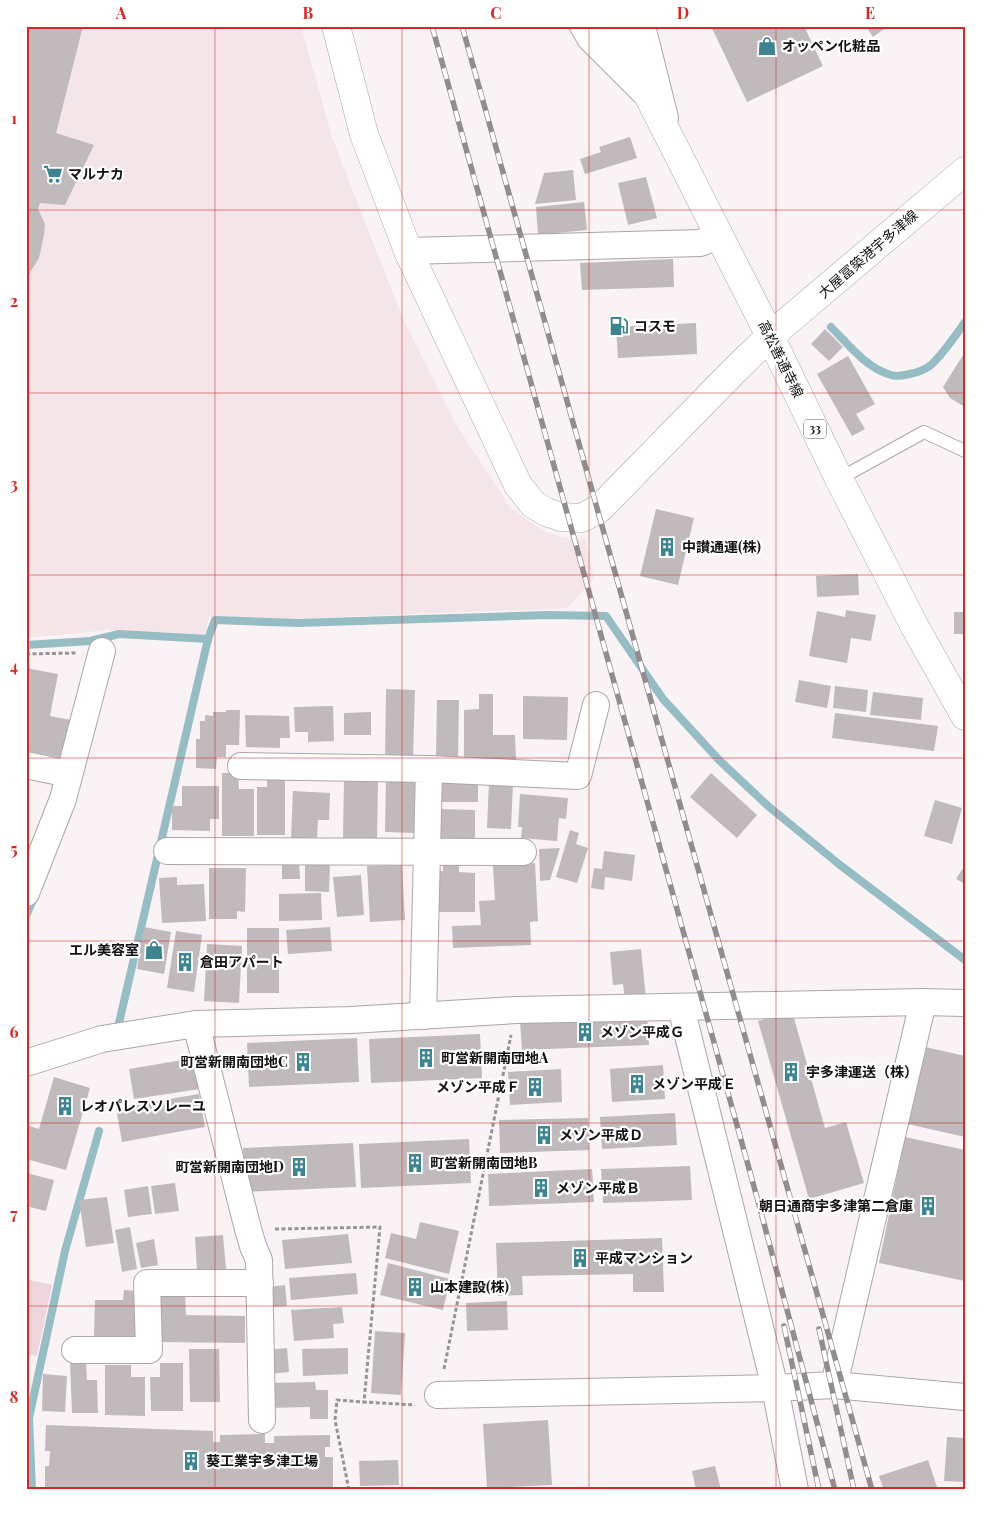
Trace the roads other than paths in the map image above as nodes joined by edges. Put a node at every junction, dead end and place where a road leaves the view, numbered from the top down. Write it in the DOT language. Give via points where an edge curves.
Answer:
graph roads {
  1 [pos="336,26"];
  2 [pos="583,26"];
  3 [pos="613,26"];
  4 [pos="642,26"];
  5 [pos="649,97"];
  6 [pos="671,139"];
  7 [pos="965,171"];
  8 [pos="719,236"];
  9 [pos="408,251"];
  10 [pos="770,336"];
  11 [pos="965,451"];
  12 [pos="840,479"];
  13 [pos="102,651"];
  14 [pos="596,705"];
  15 [pos="965,716"];
  16 [pos="26,765"];
  17 [pos="241,766"];
  18 [pos="429,769"];
  19 [pos="70,774"];
  20 [pos="167,851"];
  21 [pos="427,851"];
  22 [pos="523,852"];
  23 [pos="26,893"];
  24 [pos="923,1002"];
  25 [pos="965,1003"];
  26 [pos="681,1007"];
  27 [pos="424,1016"];
  28 [pos="196,1024"];
  29 [pos="26,1063"];
  30 [pos="260,1283"];
  31 [pos="75,1350"];
  32 [pos="834,1384"];
  33 [pos="775,1388"];
  34 [pos="438,1395"];
  35 [pos="965,1397"];
  36 [pos="262,1420"];
  37 [pos="795,1490"];
  1 -- 9 [label="main road, 大屋冨築港宇多津線" via="364,134"];
  2 -- 5 [label="street" via="590,38"];
  3 -- 5 [label="main road, 高松善通寺線 / 33"];
  4 -- 6 [label="street"];
  5 -- 6 [label="main road, 高松善通寺線 / 33"];
  6 -- 8 [label="main road, 高松善通寺線 / 33"];
  7 -- 10 [label="main road, 大屋冨築港宇多津線"];
  8 -- 9 [label="street" via="700,243"];
  8 -- 10 [label="main road, 高松善通寺線 / 33"];
  9 -- 10 [label="main road, 大屋冨築港宇多津線" via="518,484 533,504 561,517 582,518 600,508"];
  10 -- 12 [label="main road, 高松善通寺線 / 33"];
  11 -- 12 [label="lane" via="924,432"];
  12 -- 15 [label="main road, 高松善通寺線 / 33" via="915,627"];
  13 -- 19 [label="street"];
  14 -- 18 [label="street" via="578,776"];
  16 -- 19 [label="street"];
  17 -- 18 [label="street"];
  18 -- 21 [label="street"];
  19 -- 23 [label="street"];
  20 -- 21 [label="street"];
  21 -- 22 [label="street"];
  21 -- 27 [label="street"];
  24 -- 25 [label="street"];
  24 -- 26 [label="street"];
  24 -- 32 [label="street"];
  26 -- 27 [label="street" via="516,1010"];
  26 -- 33 [label="street"];
  27 -- 28 [label="street"];
  28 -- 29 [label="street" via="102,1039"];
  28 -- 30 [label="street" via="248,1229 259,1260"];
  30 -- 31 [label="street" via="147,1283 148,1350"];
  30 -- 36 [label="street"];
  32 -- 33 [label="street"];
  32 -- 35 [label="street"];
  33 -- 34 [label="street"];
  33 -- 37 [label="street"];
}
